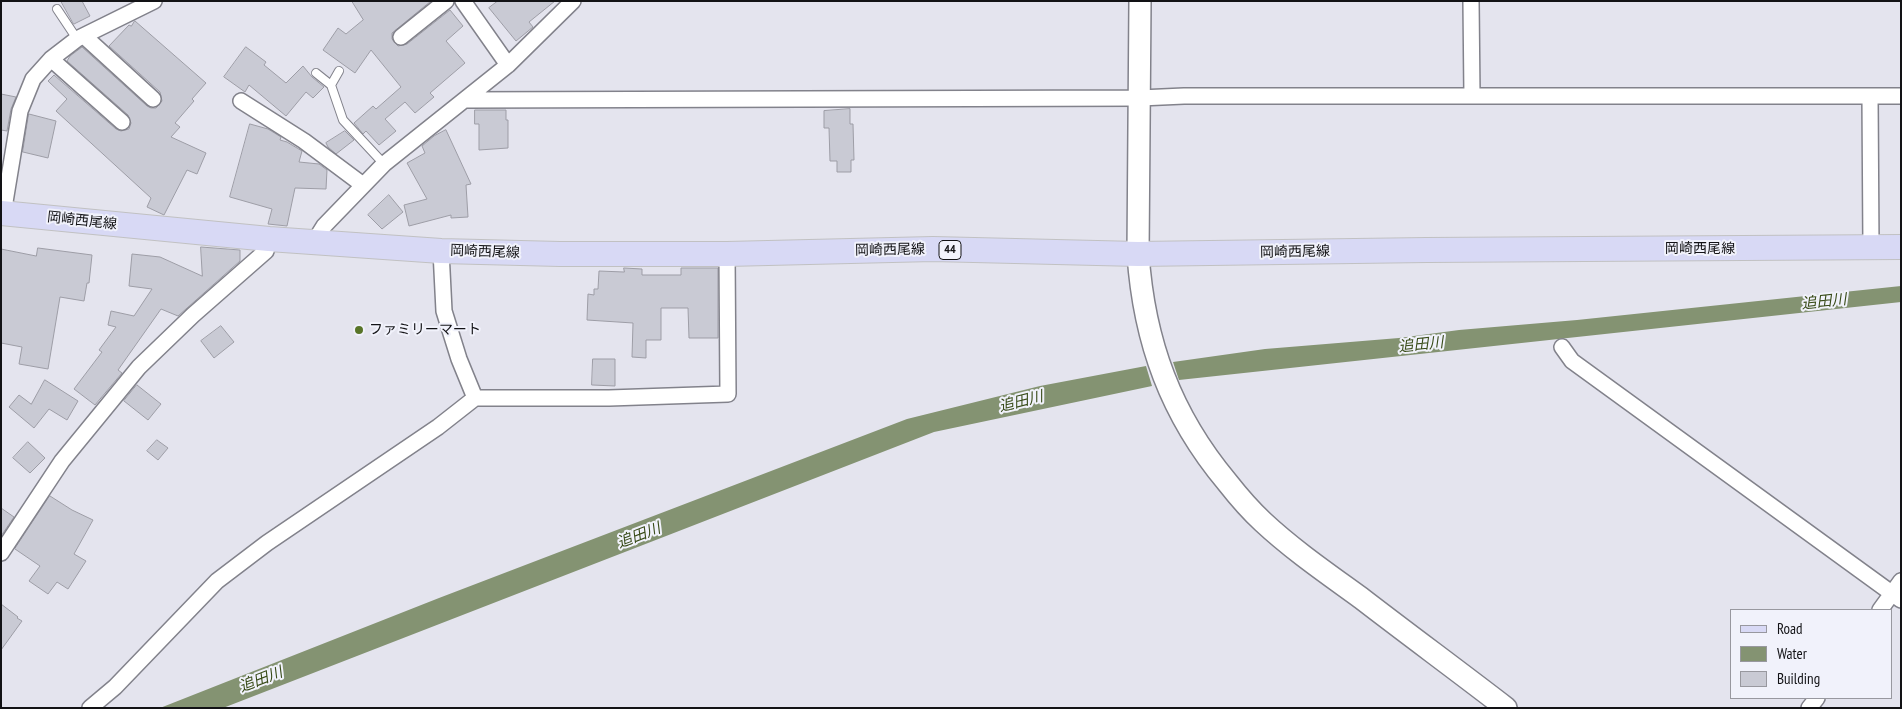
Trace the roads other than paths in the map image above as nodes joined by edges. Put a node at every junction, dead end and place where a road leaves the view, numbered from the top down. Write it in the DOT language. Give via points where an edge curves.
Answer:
graph roads {
  1 [pos="154,1"];
  2 [pos="446,1"];
  3 [pos="463,1"];
  4 [pos="573,1"];
  5 [pos="1140,1"];
  6 [pos="1471,1"];
  7 [pos="57,9"];
  8 [pos="80,37"];
  9 [pos="401,37"];
  10 [pos="51,59"];
  11 [pos="508,64"];
  12 [pos="339,71"];
  13 [pos="316,73"];
  14 [pos="331,85"];
  15 [pos="1472,96"];
  16 [pos="1870,96"];
  17 [pos="1901,96"];
  18 [pos="1140,98"];
  19 [pos="153,99"];
  20 [pos="466,100"];
  21 [pos="241,101"];
  22 [pos="122,122"];
  23 [pos="384,164"];
  24 [pos="363,185"];
  25 [pos="2,214"];
  26 [pos="269,239"];
  27 [pos="318,242"];
  28 [pos="1901,247"];
  29 [pos="1871,248"];
  30 [pos="441,251"];
  31 [pos="727,254"];
  32 [pos="1138,254"];
  33 [pos="1562,346"];
  34 [pos="476,398"];
  35 [pos="1,552"];
  36 [pos="1901,581"];
  37 [pos="1896,597"];
  38 [pos="1881,609"];
  39 [pos="90,708"];
  40 [pos="1506,708"];
  1 -- 8 [label="street"];
  2 -- 9 [label="street"];
  3 -- 11 [label="street"];
  4 -- 11 [label="street"];
  5 -- 18 [label="street"];
  6 -- 15 [label="street"];
  7 -- 8 [label="lane"];
  8 -- 10 [label="street"];
  8 -- 19 [label="street"];
  10 -- 22 [label="street"];
  10 -- 25 [label="street" via="33,79 20,111"];
  11 -- 20 [label="street"];
  12 -- 14 [label="lane"];
  13 -- 14 [label="lane"];
  14 -- 23 [label="lane" via="343,120"];
  15 -- 16 [label="street"];
  15 -- 18 [label="street"];
  16 -- 17 [label="street"];
  16 -- 29 [label="street"];
  18 -- 20 [label="street"];
  18 -- 32 [label="street"];
  20 -- 23 [label="street"];
  21 -- 24 [label="street" via="304,141"];
  23 -- 24 [label="street"];
  24 -- 27 [label="street" via="324,226"];
  25 -- 26 [label="main road, 岡崎西尾線 / 44"];
  26 -- 27 [label="main road, 岡崎西尾線 / 44"];
  26 -- 35 [label="street" via="266,251 161,345 116,393 62,461"];
  27 -- 30 [label="main road, 岡崎西尾線 / 44"];
  28 -- 29 [label="main road, 岡崎西尾線 / 44"];
  29 -- 32 [label="main road, 岡崎西尾線 / 44"];
  30 -- 31 [label="main road, 岡崎西尾線 / 44"];
  30 -- 34 [label="street" via="444,311"];
  31 -- 32 [label="main road, 岡崎西尾線 / 44" via="933,250"];
  31 -- 34 [label="street" via="728,394"];
  32 -- 40 [label="street" via="1140,282 1157,360 1169,391 1200,447 1238,495 1261,520 1306,557"];
  33 -- 37 [label="street" via="1572,361"];
  34 -- 39 [label="street" via="438,428 217,581 115,687"];
  36 -- 37 [label="street"];
  37 -- 38 [label="street"];
}
